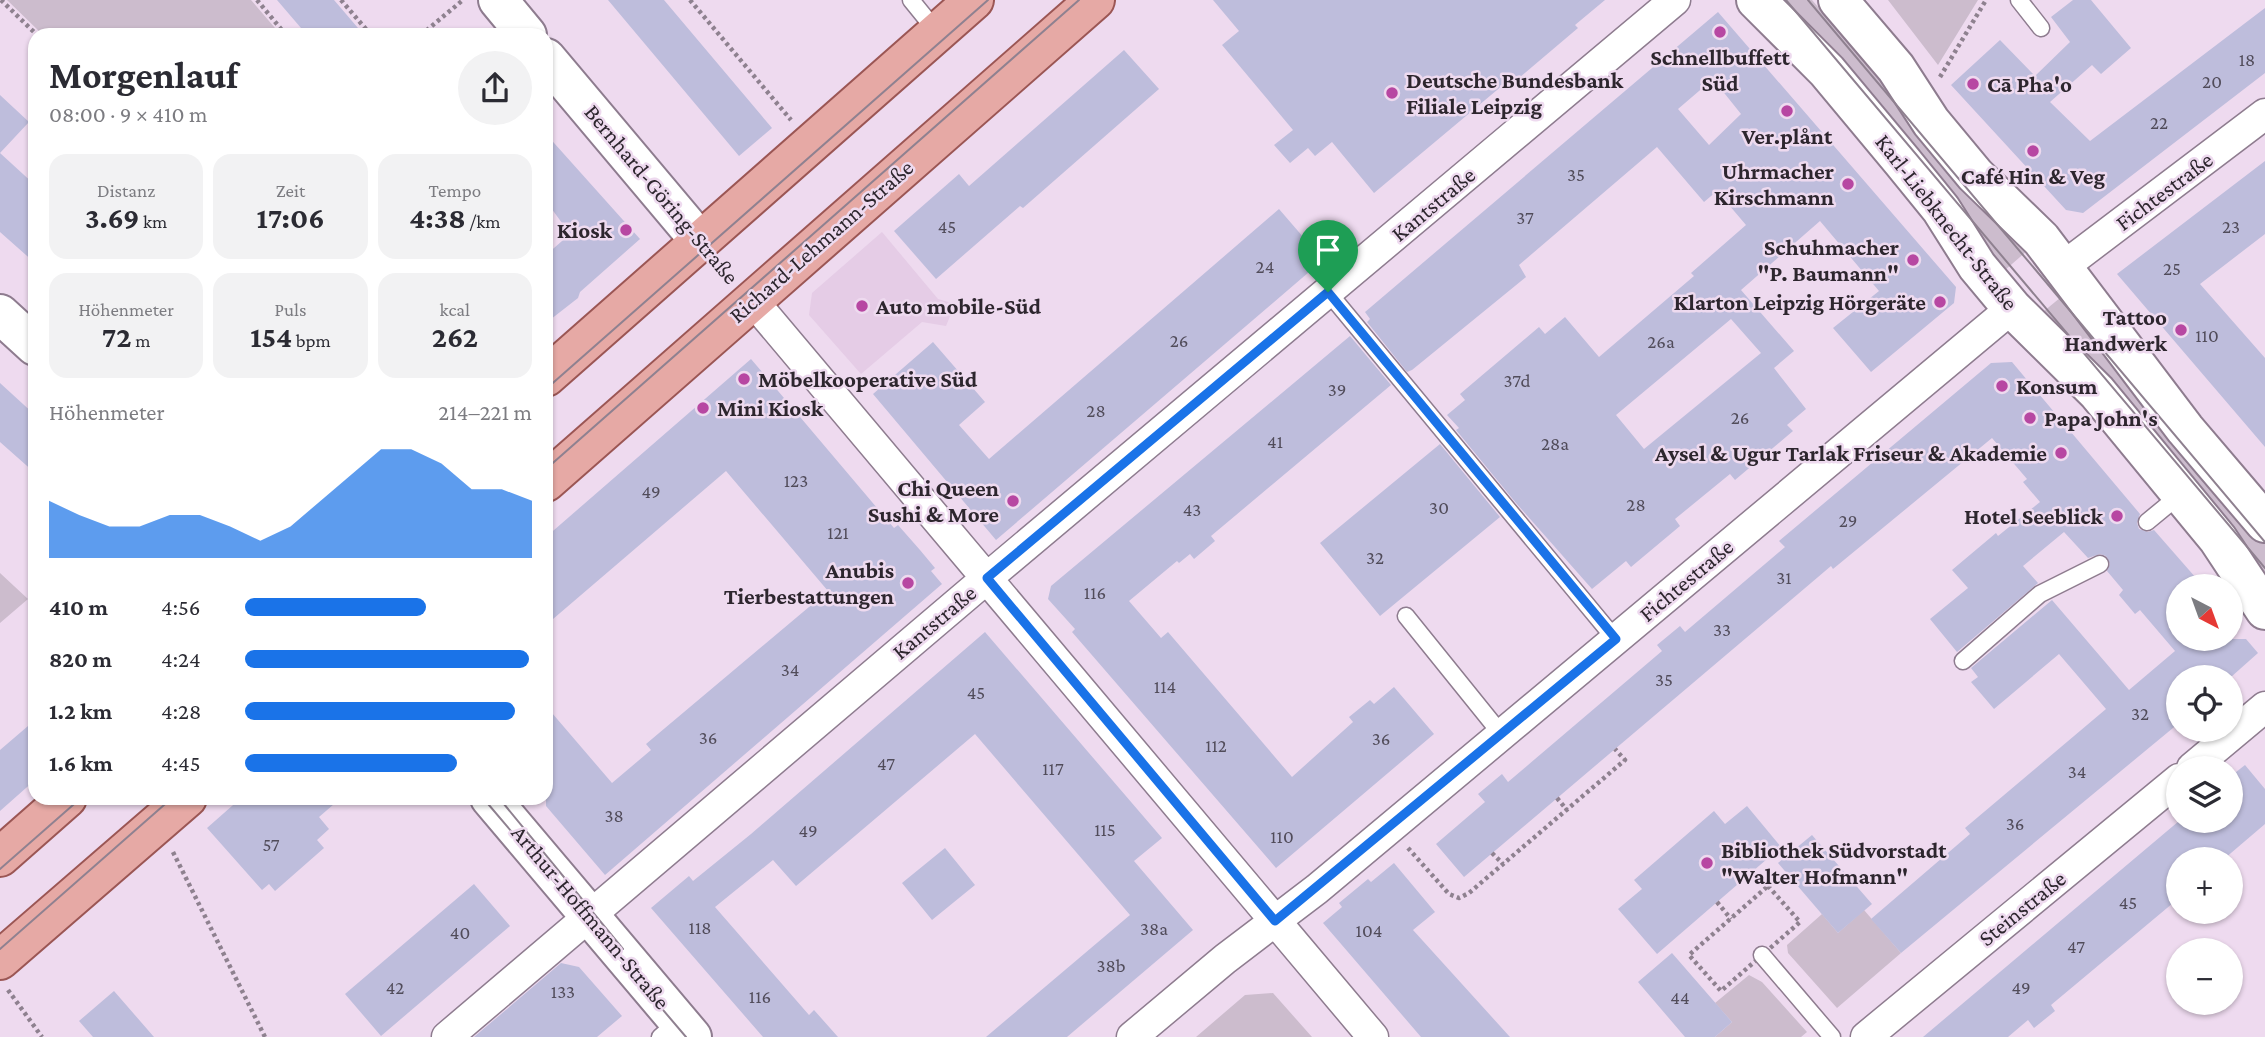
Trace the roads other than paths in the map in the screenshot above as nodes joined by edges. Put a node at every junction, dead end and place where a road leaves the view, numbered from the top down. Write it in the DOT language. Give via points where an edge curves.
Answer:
graph roads {
  1 [pos="498,0"];
  2 [pos="911,0"];
  3 [pos="974,0"];
  4 [pos="1095,0"];
  5 [pos="1675,0"];
  6 [pos="1756,0"];
  7 [pos="1838,0"];
  8 [pos="2019,0"];
  9 [pos="521,28"];
  10 [pos="2041,28"];
  11 [pos="937,32"];
  12 [pos="553,66"];
  13 [pos="2265,114"];
  14 [pos="700,242"];
  15 [pos="2063,267"];
  16 [pos="1328,292"];
  17 [pos="753,301"];
  18 [pos="2012,308"];
  19 [pos="0,314"];
  20 [pos="28,340"];
  21 [pos="553,371"];
  22 [pos="553,476"];
  23 [pos="2180,494"];
  24 [pos="2147,522"];
  25 [pos="2265,523"];
  26 [pos="2100,564"];
  27 [pos="987,578"];
  28 [pos="2265,610"];
  29 [pos="1406,616"];
  30 [pos="1616,639"];
  31 [pos="1962,661"];
  32 [pos="2265,708"];
  33 [pos="1502,735"];
  34 [pos="2207,756"];
  35 [pos="2166,790"];
  36 [pos="59,805"];
  37 [pos="179,805"];
  38 [pos="496,805"];
  39 [pos="0,857"];
  40 [pos="589,916"];
  41 [pos="1275,921"];
  42 [pos="1762,955"];
  43 [pos="0,960"];
  44 [pos="677,1032"];
  45 [pos="447,1037"];
  46 [pos="1132,1037"];
  47 [pos="1373,1037"];
  48 [pos="1832,1037"];
  49 [pos="1866,1037"];
  1 -- 9 [label="main road"];
  2 -- 11 [label="lane"];
  3 -- 11 [label="main road"];
  4 -- 17 [label="main road, Richard-Lehmann-Straße"];
  5 -- 16 [label="street, Kantstraße"];
  6 -- 18 [label="main road, Karl-Liebknecht-Straße" via="1827,72 1902,160"];
  7 -- 15 [label="main road" via="1896,68 1950,145"];
  8 -- 10 [label="lane"];
  11 -- 14 [label="main road"];
  12 -- 14 [label="main road, Bernhard-Göring-Straße"];
  13 -- 15 [label="street, Fichtestraße"];
  14 -- 21 [label="main road"];
  15 -- 25 [label="main road" via="2185,429"];
  16 -- 27 [label="street, Kantstraße"];
  16 -- 30 [label="lane"];
  17 -- 22 [label="main road, Richard-Lehmann-Straße"];
  17 -- 27 [label="street, Bernhard-Göring-Straße"];
  18 -- 23 [label="main road, Karl-Liebknecht-Straße" via="2097,392"];
  18 -- 30 [label="street, Fichtestraße"];
  19 -- 20 [label="main road"];
  23 -- 24 [label="lane"];
  23 -- 28 [label="main road, Karl-Liebknecht-Straße" via="2218,539"];
  26 -- 31 [label="lane" via="2040,594"];
  27 -- 40 [label="street, Kantstraße"];
  27 -- 41 [label="street, Bernhard-Göring-Straße"];
  29 -- 33 [label="lane"];
  30 -- 33 [label="street, Fichtestraße"];
  32 -- 34 [label="street"];
  33 -- 41 [label="street, Fichtestraße"];
  35 -- 49 [label="street, Steinstraße"];
  36 -- 39 [label="main road"];
  37 -- 43 [label="main road"];
  38 -- 40 [label="main road, Arthur-Hoffmann-Straße"];
  40 -- 44 [label="main road, Arthur-Hoffmann-Straße"];
  40 -- 45 [label="street, Kantstraße"];
  41 -- 46 [label="street, Fichtestraße"];
  41 -- 47 [label="street, Bernhard-Göring-Straße"];
  42 -- 48 [label="lane"];
}
